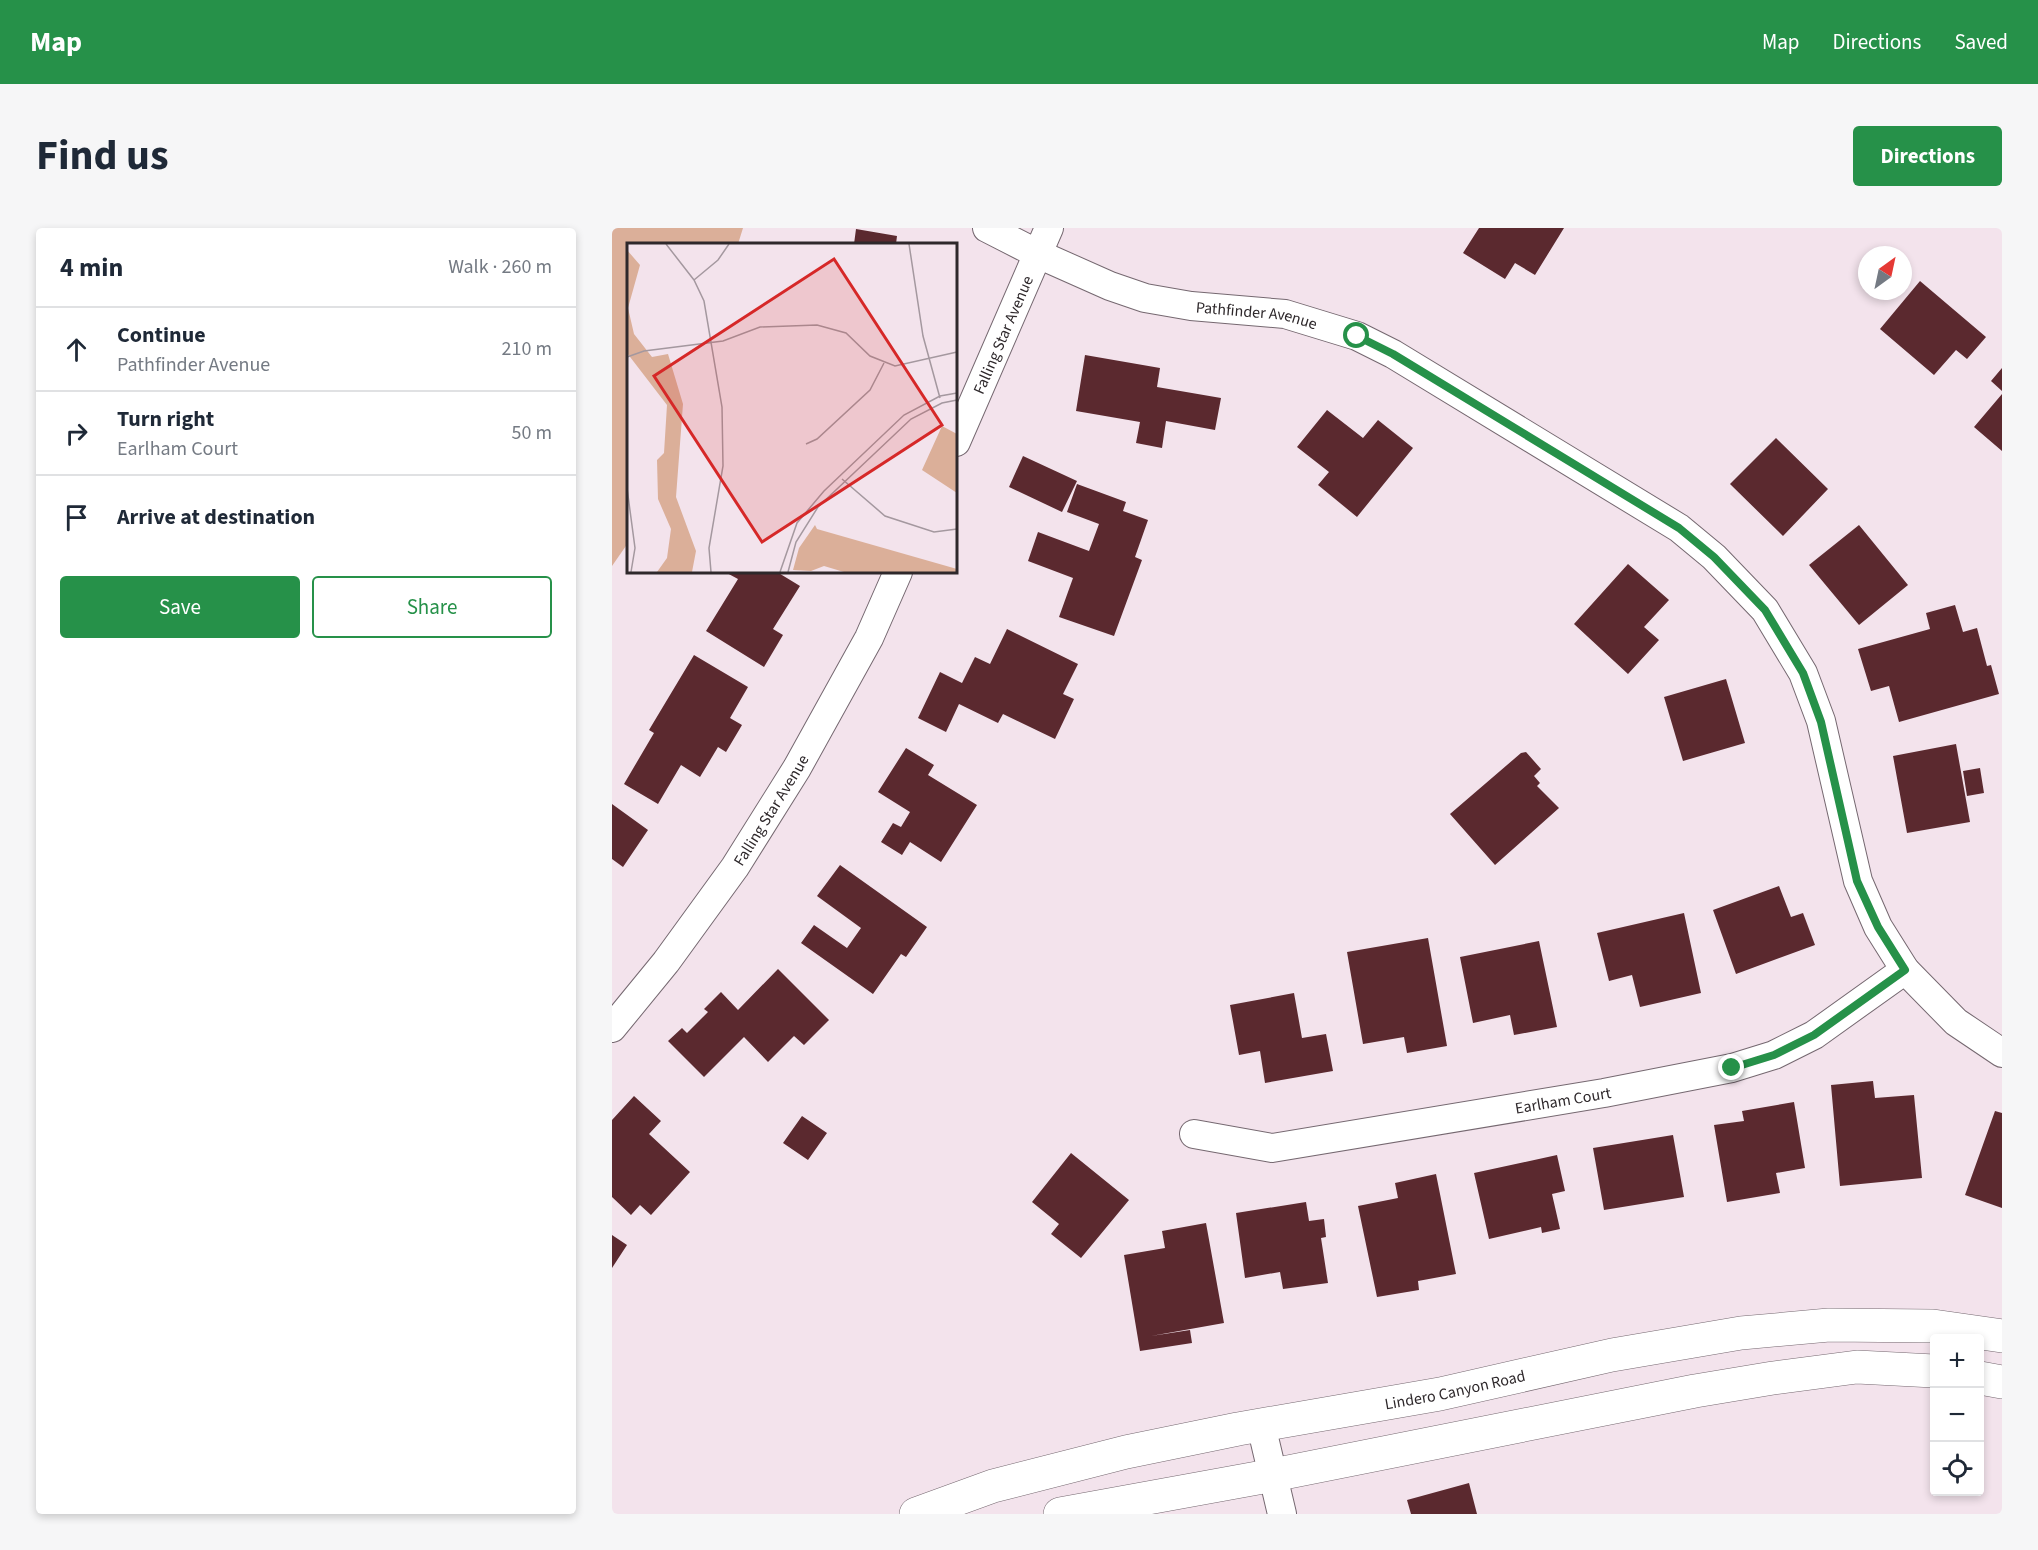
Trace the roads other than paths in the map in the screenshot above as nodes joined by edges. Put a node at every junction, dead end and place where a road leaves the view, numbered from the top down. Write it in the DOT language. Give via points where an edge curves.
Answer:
graph roads {
  1 [pos="987,228"];
  2 [pos="1049,228"];
  3 [pos="1038,254"];
  4 [pos="957,440"];
  5 [pos="898,573"];
  6 [pos="1905,970"];
  7 [pos="612,1028"];
  8 [pos="2002,1053"];
  9 [pos="1194,1134"];
  10 [pos="2002,1335"];
  11 [pos="1930,1371"];
  12 [pos="1984,1378"];
  13 [pos="2002,1382"];
  14 [pos="1261,1425"];
  15 [pos="1272,1475"];
  16 [pos="916,1514"];
  17 [pos="1060,1514"];
  18 [pos="1282,1514"];
  1 -- 3 [label="street, Pathfinder Avenue"];
  2 -- 3 [label="street, Falling Star Avenue"];
  3 -- 4 [label="street, Falling Star Avenue"];
  3 -- 6 [label="street, Pathfinder Avenue" via="1145,298 1285,314 1357,336 1679,528 1714,557 1765,610 1803,673 1821,722 1857,881 1878,927"];
  5 -- 7 [label="street, Falling Star Avenue" via="869,638 791,778 735,867"];
  6 -- 8 [label="street, Pathfinder Avenue" via="1956,1022"];
  6 -- 9 [label="street, Earlham Court" via="1814,1035 1774,1055 1732,1068 1272,1148"];
  10 -- 14 [label="street, Lindero Canyon Road" via="1932,1326 1829,1325 1741,1333 1612,1355 1440,1394"];
  11 -- 15 [label="street" via="1857,1367 1773,1378"];
  12 -- 13 [label="street"];
  14 -- 15 [label="street"];
  14 -- 16 [label="street, Lindero Canyon Road" via="1126,1452 993,1486"];
  15 -- 17 [label="street"];
  15 -- 18 [label="street"];
}
